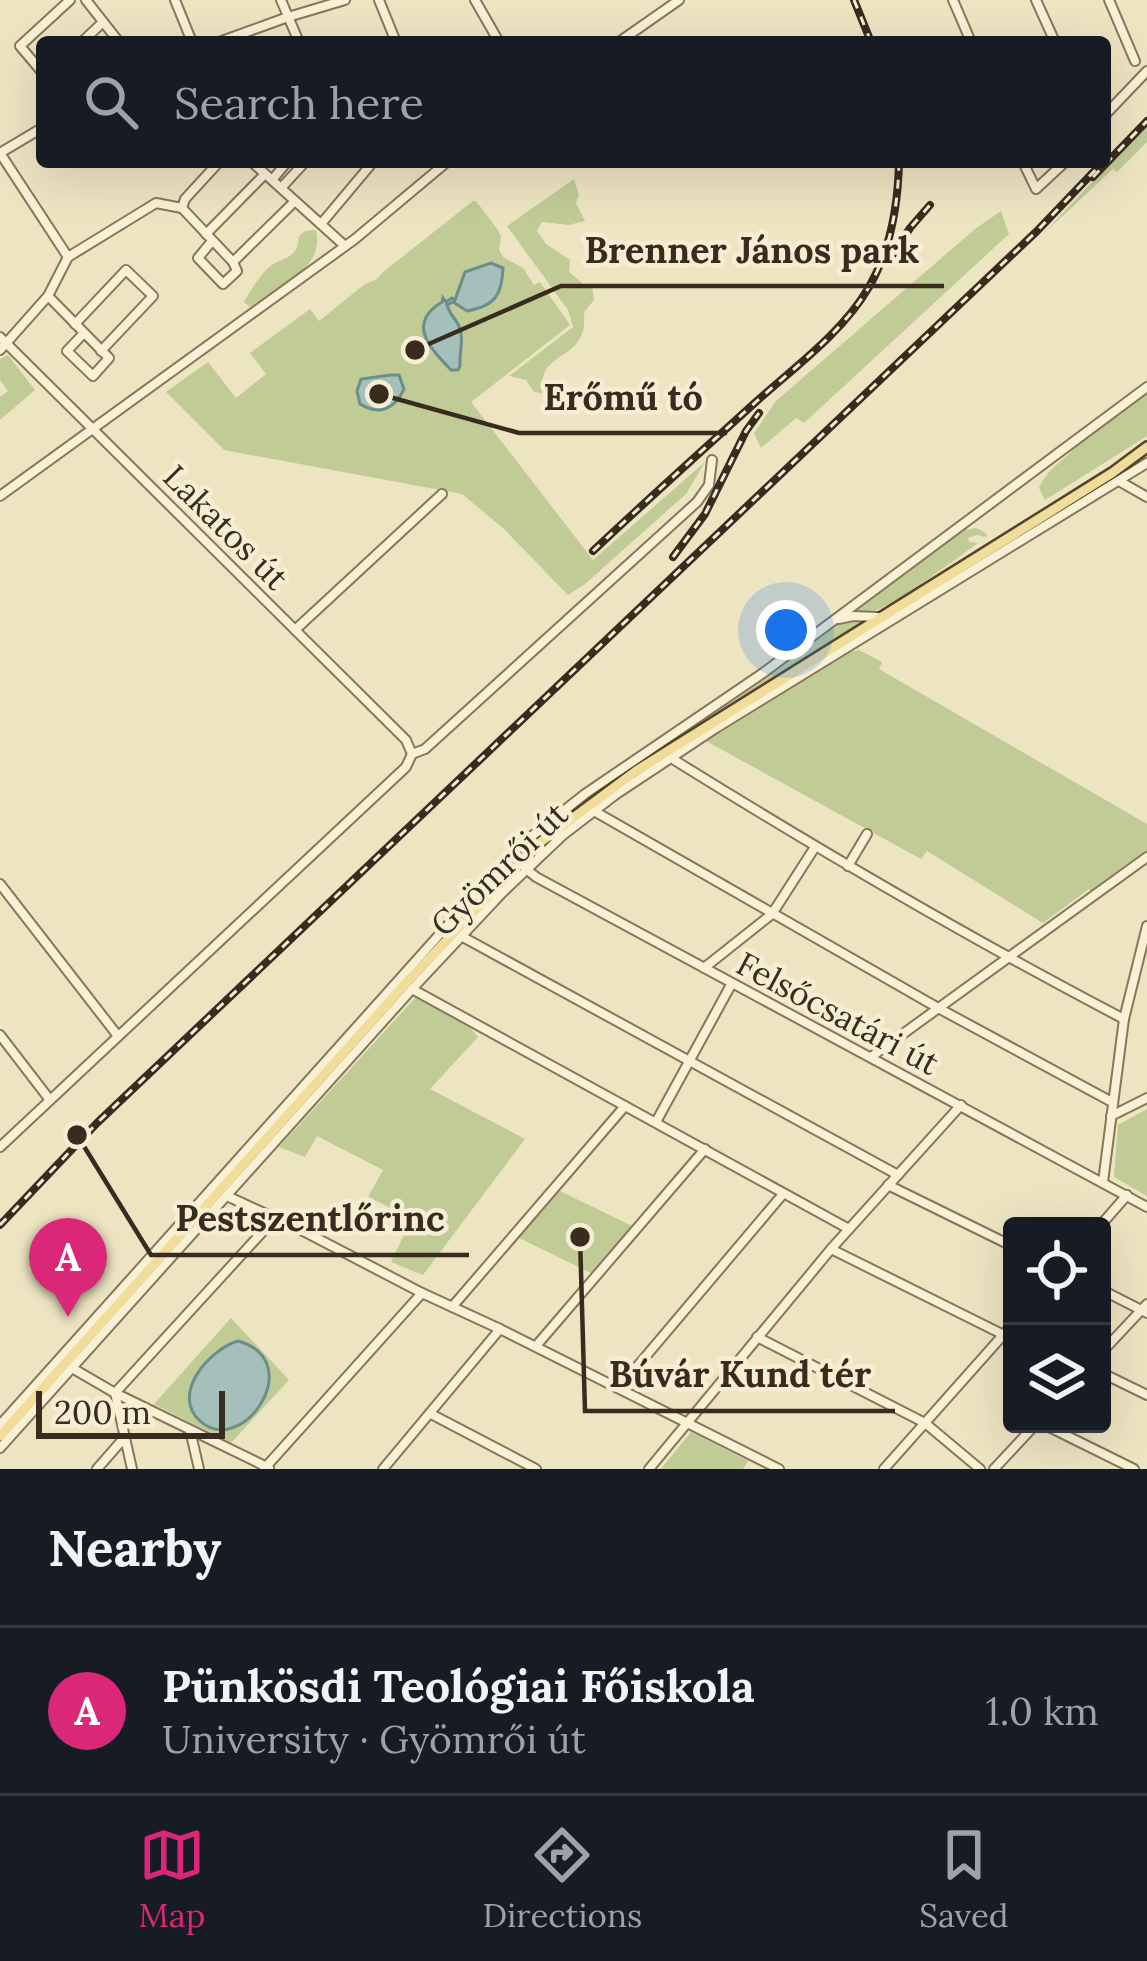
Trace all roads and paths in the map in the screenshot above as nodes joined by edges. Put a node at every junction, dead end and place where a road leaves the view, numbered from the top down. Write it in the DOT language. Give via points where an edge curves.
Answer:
graph roads {
  1 [pos="70,0"];
  2 [pos="86,0"];
  3 [pos="175,0"];
  4 [pos="281,0"];
  5 [pos="345,0"];
  6 [pos="379,0"];
  7 [pos="475,0"];
  8 [pos="679,0"];
  9 [pos="953,0"];
  10 [pos="1036,0"];
  11 [pos="1109,0"];
  12 [pos="288,16"];
  13 [pos="103,22"];
  14 [pos="88,36"];
  15 [pos="114,36"];
  16 [pos="188,36"];
  17 [pos="235,36"];
  18 [pos="296,36"];
  19 [pos="394,36"];
  20 [pos="496,36"];
  21 [pos="628,36"];
  22 [pos="968,36"];
  23 [pos="1051,36"];
  24 [pos="1135,61"];
  25 [pos="36,65"];
  26 [pos="1147,71"];
  27 [pos="1111,109"];
  28 [pos="36,132"];
  29 [pos="0,153"];
  30 [pos="211,168"];
  31 [pos="258,168"];
  32 [pos="279,168"];
  33 [pos="299,168"];
  34 [pos="368,168"];
  35 [pos="435,168"];
  36 [pos="1026,168"];
  37 [pos="1059,168"];
  38 [pos="268,177"];
  39 [pos="281,188"];
  40 [pos="296,201"];
  41 [pos="182,208"];
  42 [pos="321,224"];
  43 [pos="209,238"];
  44 [pos="345,246"];
  45 [pos="68,257"];
  46 [pos="232,262"];
  47 [pos="48,296"];
  48 [pos="75,324"];
  49 [pos="84,333"];
  50 [pos="2,344"];
  51 [pos="105,354"];
  52 [pos="1147,386"];
  53 [pos="92,429"];
  54 [pos="1147,447"];
  55 [pos="712,460"];
  56 [pos="1147,463"];
  57 [pos="1120,481"];
  58 [pos="442,494"];
  59 [pos="0,496"];
  60 [pos="1147,497"];
  61 [pos="885,616"];
  62 [pos="823,628"];
  63 [pos="296,630"];
  64 [pos="412,754"];
  65 [pos="670,758"];
  66 [pos="594,811"];
  67 [pos="867,835"];
  68 [pos="815,847"];
  69 [pos="513,856"];
  70 [pos="1147,857"];
  71 [pos="848,866"];
  72 [pos="525,868"];
  73 [pos="0,884"];
  74 [pos="772,914"];
  75 [pos="1147,926"];
  76 [pos="461,936"];
  77 [pos="1009,958"];
  78 [pos="704,968"];
  79 [pos="732,983"];
  80 [pos="412,989"];
  81 [pos="940,1009"];
  82 [pos="1124,1019"];
  83 [pos="0,1035"];
  84 [pos="118,1036"];
  85 [pos="871,1058"];
  86 [pos="691,1061"];
  87 [pos="1147,1098"];
  88 [pos="50,1100"];
  89 [pos="1112,1102"];
  90 [pos="625,1106"];
  91 [pos="961,1106"];
  92 [pos="1111,1116"];
  93 [pos="656,1122"];
  94 [pos="0,1147"];
  95 [pos="705,1149"];
  96 [pos="898,1175"];
  97 [pos="1103,1182"];
  98 [pos="889,1185"];
  99 [pos="783,1193"];
  100 [pos="226,1195"];
  101 [pos="1127,1195"];
  102 [pos="1147,1207"];
  103 [pos="276,1217"];
  104 [pos="1108,1217"];
  105 [pos="849,1228"];
  106 [pos="1003,1242"];
  107 [pos="831,1249"];
  108 [pos="422,1293"];
  109 [pos="1111,1294"];
  110 [pos="452,1307"];
  111 [pos="1145,1309"];
  112 [pos="500,1329"];
  113 [pos="1003,1336"];
  114 [pos="757,1337"];
  115 [pos="1003,1342"];
  116 [pos="1111,1343"];
  117 [pos="536,1346"];
  118 [pos="72,1368"];
  119 [pos="1111,1378"];
  120 [pos="619,1388"];
  121 [pos="115,1393"];
  122 [pos="1147,1396"];
  123 [pos="430,1414"];
  124 [pos="687,1423"];
  125 [pos="925,1423"];
  126 [pos="0,1425"];
  127 [pos="190,1430"];
  128 [pos="1030,1433"];
  129 [pos="1058,1433"];
  130 [pos="0,1436"];
  131 [pos="125,1437"];
  132 [pos="0,1448"];
  133 [pos="752,1456"];
  134 [pos="267,1468"];
  135 [pos="98,1469"];
  136 [pos="132,1469"];
  137 [pos="199,1469"];
  138 [pos="383,1469"];
  139 [pos="536,1469"];
  140 [pos="649,1469"];
  141 [pos="745,1469"];
  142 [pos="779,1469"];
  143 [pos="884,1469"];
  144 [pos="980,1469"];
  145 [pos="994,1469"];
  146 [pos="1134,1469"];
  1 -- 25 [label="street" via="20,46"];
  2 -- 13 [label="street"];
  3 -- 16 [label="street"];
  4 -- 12 [label="street"];
  5 -- 12 [label="street"];
  6 -- 19 [label="street"];
  7 -- 20 [label="street"];
  8 -- 21 [label="street"];
  9 -- 22 [label="street"];
  10 -- 23 [label="street"];
  11 -- 24 [label="street"];
  12 -- 17 [label="street"];
  12 -- 18 [label="street"];
  13 -- 14 [label="street"];
  13 -- 15 [label="street"];
  26 -- 27 [label="street"];
  28 -- 29 [label="street"];
  29 -- 45 [label="street"];
  30 -- 41 [label="street"];
  31 -- 38 [label="street"];
  32 -- 38 [label="street"];
  33 -- 39 [label="street"];
  34 -- 42 [label="street"];
  35 -- 44 [label="street"];
  36 -- 37 [label="street" via="1036,189"];
  38 -- 39 [label="street"];
  38 -- 43 [label="street"];
  39 -- 40 [label="street"];
  40 -- 42 [label="street"];
  40 -- 46 [label="street"];
  41 -- 43 [label="street"];
  41 -- 45 [label="street" via="156,203"];
  42 -- 44 [label="street"];
  43 -- 46 [label="street"];
  43 -- 46 [label="street" via="198,258 223,284 237,271"];
  44 -- 53 [label="street"];
  45 -- 47 [label="street"];
  47 -- 48 [label="street"];
  47 -- 50 [label="street"];
  48 -- 49 [label="street"];
  48 -- 51 [label="street" via="126,270 153,296"];
  49 -- 51 [label="street"];
  49 -- 51 [label="street" via="68,351 93,376"];
  50 -- 53 [label="street, Lakatos út"];
  52 -- 62 [label="street, Gyömrői út"];
  53 -- 59 [label="street"];
  53 -- 63 [label="street, Lakatos út"];
  54 -- 61 [label="main road"];
  55 -- 64 [label="street" via="697,502"];
  56 -- 57 [label="street, Gyömrői út"];
  57 -- 60 [label="street"];
  57 -- 65 [label="street, Gyömrői út"];
  58 -- 63 [label="street"];
  61 -- 62 [label="street, Gyömrői út" via="842,617"];
  61 -- 130 [label="main road" via="625,778 538,844"];
  62 -- 69 [label="street, Gyömrői út" via="585,794"];
  63 -- 64 [label="street, Lakatos út"];
  64 -- 84 [label="street"];
  65 -- 66 [label="street, Gyömrői út"];
  65 -- 68 [label="street"];
  66 -- 72 [label="street, Gyömrői út"];
  66 -- 74 [label="street"];
  67 -- 71 [label="street"];
  68 -- 71 [label="street"];
  68 -- 74 [label="street"];
  69 -- 72 [label="street, Felsőcsatári út, bridge"];
  69 -- 126 [label="street, Gyömrői út"];
  70 -- 77 [label="street"];
  71 -- 77 [label="street"];
  72 -- 76 [label="street, Gyömrői út"];
  72 -- 78 [label="street, Felsőcsatári út"];
  73 -- 84 [label="street"];
  74 -- 78 [label="street"];
  74 -- 81 [label="street"];
  75 -- 82 [label="street"];
  76 -- 80 [label="street, Gyömrői út"];
  76 -- 86 [label="street"];
  77 -- 81 [label="street"];
  77 -- 82 [label="street"];
  78 -- 79 [label="street, Felsőcsatári út"];
  79 -- 85 [label="street, Felsőcsatári út"];
  79 -- 86 [label="street"];
  80 -- 90 [label="street"];
  80 -- 100 [label="street, Gyömrői út"];
  81 -- 85 [label="street"];
  81 -- 89 [label="street"];
  82 -- 89 [label="street"];
  83 -- 88 [label="street"];
  84 -- 88 [label="street"];
  85 -- 91 [label="street, Felsőcsatári út"];
  86 -- 93 [label="street"];
  86 -- 96 [label="street"];
  87 -- 92 [label="street"];
  88 -- 94 [label="street"];
  89 -- 92 [label="street"];
  90 -- 93 [label="street"];
  90 -- 110 [label="street"];
  91 -- 96 [label="street"];
  91 -- 97 [label="street, Felsőcsatári út"];
  92 -- 97 [label="street"];
  93 -- 95 [label="street"];
  95 -- 99 [label="street"];
  95 -- 117 [label="street"];
  96 -- 98 [label="street"];
  97 -- 101 [label="street, Felsőcsatári út"];
  98 -- 105 [label="street"];
  98 -- 106 [label="street"];
  99 -- 105 [label="street"];
  99 -- 120 [label="street"];
  100 -- 103 [label="street"];
  100 -- 118 [label="street, Gyömrői út"];
  101 -- 102 [label="street, Felsőcsatári út"];
  101 -- 104 [label="street"];
  103 -- 108 [label="street"];
  103 -- 121 [label="street"];
  105 -- 107 [label="street"];
  107 -- 113 [label="street"];
  107 -- 114 [label="street"];
  108 -- 110 [label="street"];
  108 -- 134 [label="street"];
  109 -- 111 [label="street"];
  110 -- 112 [label="street"];
  111 -- 116 [label="street"];
  112 -- 117 [label="street"];
  112 -- 123 [label="street"];
  114 -- 124 [label="street"];
  114 -- 125 [label="street"];
  115 -- 125 [label="street"];
  117 -- 120 [label="street"];
  118 -- 121 [label="street"];
  118 -- 132 [label="street, Gyömrői út"];
  119 -- 122 [label="street"];
  120 -- 124 [label="street"];
  121 -- 127 [label="street"];
  121 -- 131 [label="street"];
  123 -- 138 [label="street"];
  123 -- 139 [label="street"];
  124 -- 133 [label="street"];
  124 -- 140 [label="street"];
  125 -- 143 [label="street"];
  125 -- 144 [label="street"];
  127 -- 134 [label="street"];
  127 -- 137 [label="street"];
  128 -- 145 [label="street"];
  129 -- 146 [label="street"];
  131 -- 135 [label="street"];
  131 -- 136 [label="street"];
  133 -- 141 [label="street"];
  133 -- 142 [label="street"];
}
